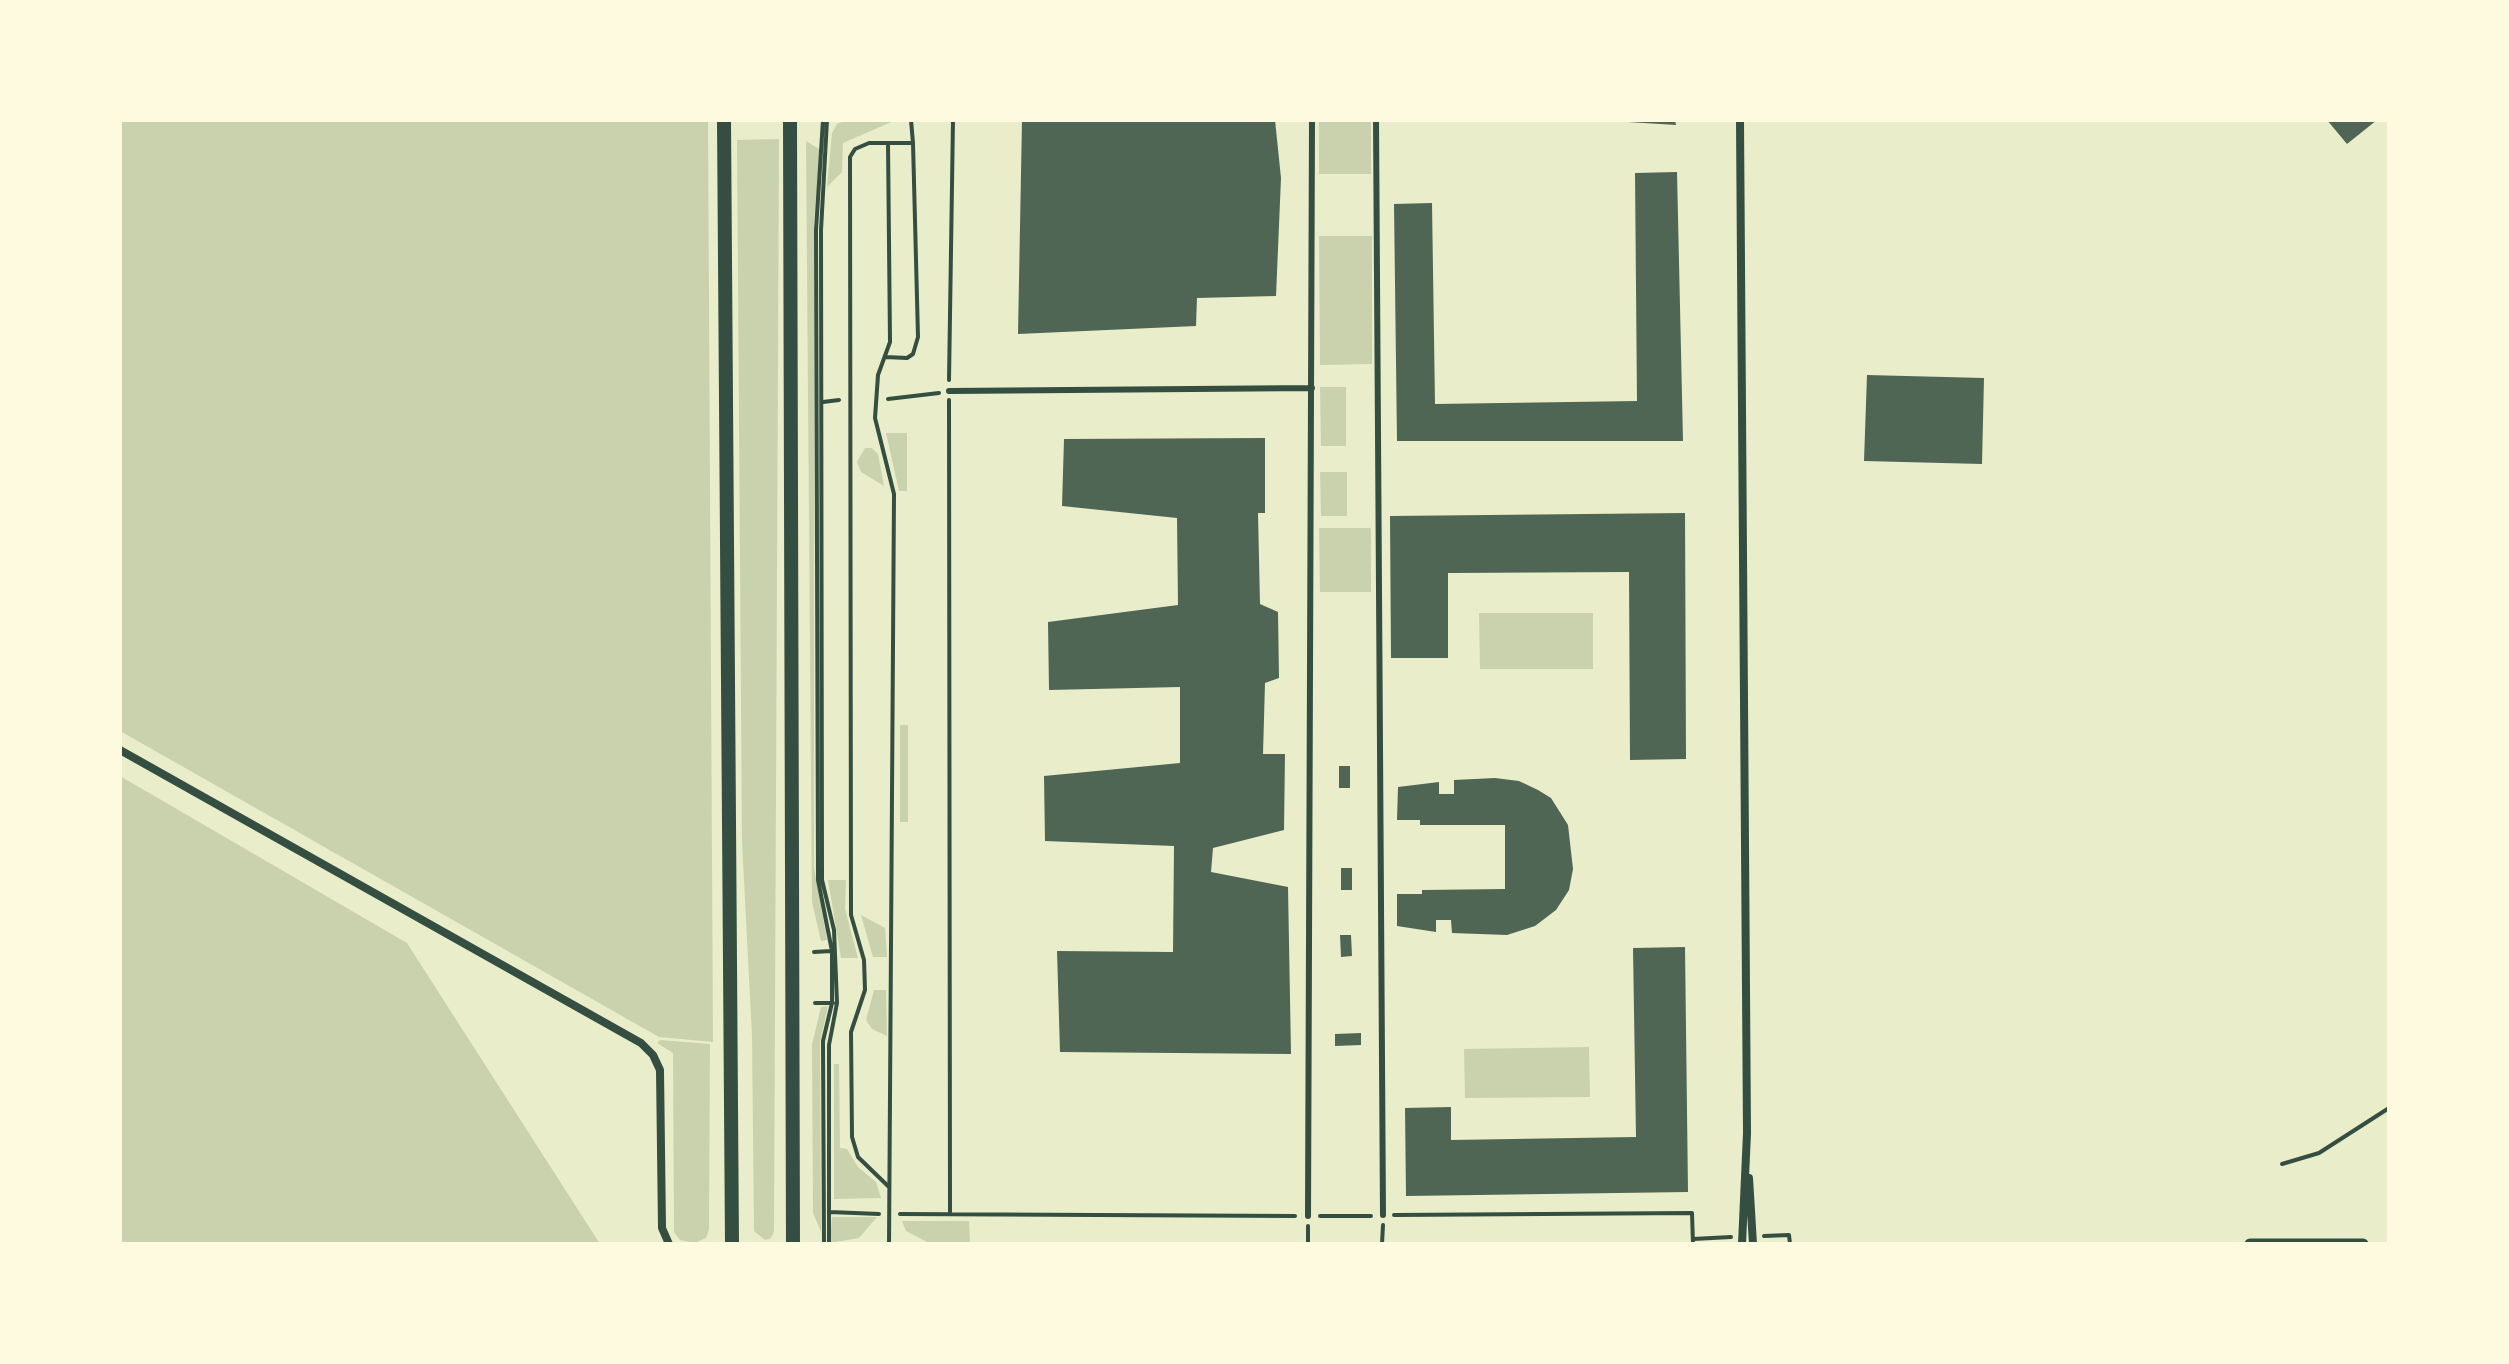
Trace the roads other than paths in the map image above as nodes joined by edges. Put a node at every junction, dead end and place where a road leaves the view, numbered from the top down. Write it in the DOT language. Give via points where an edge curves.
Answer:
graph roads {
  1 [pos="724,120"];
  2 [pos="790,120"];
  3 [pos="911,120"];
  4 [pos="1312,120"];
  5 [pos="1376,120"];
  6 [pos="1740,120"];
  7 [pos="888,143"];
  8 [pos="913,143"];
  9 [pos="884,357"];
  10 [pos="1312,388"];
  11 [pos="949,391"];
  12 [pos="120,750"];
  13 [pos="1747,1133"];
  14 [pos="889,1187"];
  15 [pos="1383,1215"];
  16 [pos="1308,1216"];
  17 [pos="669,1244"];
  18 [pos="732,1244"];
  19 [pos="793,1244"];
  20 [pos="889,1244"];
  21 [pos="1742,1244"];
  22 [pos="1753,1244"];
  23 [pos="2250,1244"];
  24 [pos="2363,1244"];
  1 -- 18 [label="main road"];
  2 -- 19 [label="main road"];
  3 -- 8 [label="lane"];
  4 -- 10 [label="street"];
  5 -- 15 [label="street"];
  6 -- 13 [label="street"];
  7 -- 8 [label="lane"];
  7 -- 9 [label="lane" via="891,313"];
  7 -- 14 [label="lane" via="869,143 850,157 849,399 851,915 864,960 865,990 851,1032 852,1137 858,1157"];
  8 -- 9 [label="lane" via="918,337 907,358"];
  9 -- 14 [label="lane" via="875,418 894,494"];
  10 -- 11 [label="street"];
  10 -- 16 [label="street"];
  12 -- 17 [label="street" via="641,1043 660,1070 662,1228"];
  13 -- 21 [label="street"];
  13 -- 22 [label="street"];
  14 -- 20 [label="lane"];
  23 -- 24 [label="street"];
}
